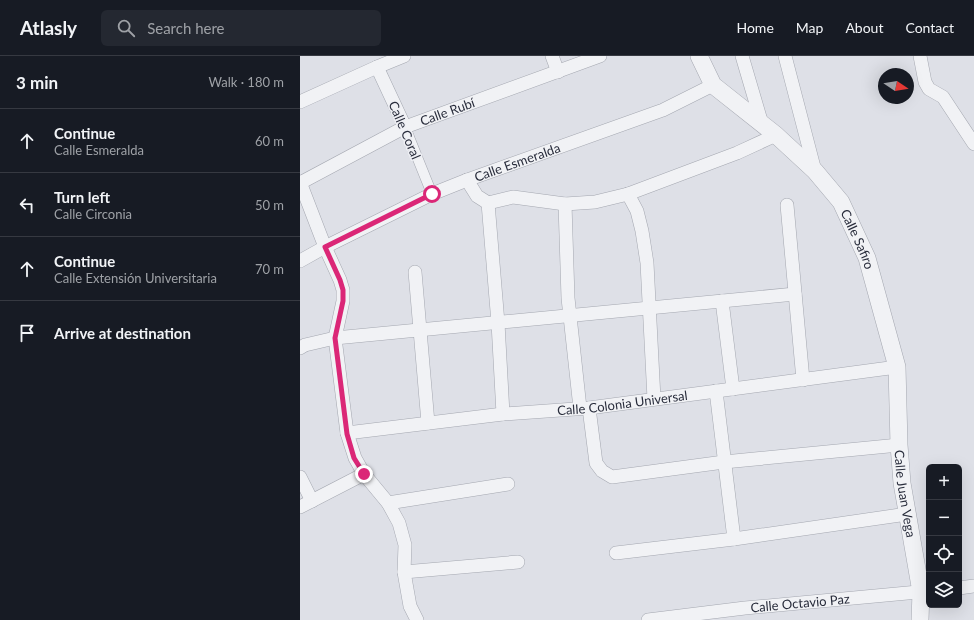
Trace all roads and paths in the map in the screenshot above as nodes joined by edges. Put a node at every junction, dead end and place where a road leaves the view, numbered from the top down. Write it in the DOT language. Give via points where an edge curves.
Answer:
graph roads {
  1 [pos="404,56"];
  2 [pos="552,56"];
  3 [pos="600,56"];
  4 [pos="699,56"];
  5 [pos="742,56"];
  6 [pos="785,56"];
  7 [pos="920,56"];
  8 [pos="377,67"];
  9 [pos="558,72"];
  10 [pos="713,85"];
  11 [pos="300,102"];
  12 [pos="762,124"];
  13 [pos="405,127"];
  14 [pos="776,135"];
  15 [pos="974,144"];
  16 [pos="814,171"];
  17 [pos="467,180"];
  18 [pos="300,183"];
  19 [pos="432,194"];
  20 [pos="628,194"];
  21 [pos="488,203"];
  22 [pos="564,204"];
  23 [pos="787,205"];
  24 [pos="325,247"];
  25 [pos="300,261"];
  26 [pos="415,272"];
  27 [pos="795,294"];
  28 [pos="722,301"];
  29 [pos="650,308"];
  30 [pos="570,315"];
  31 [pos="498,323"];
  32 [pos="421,330"];
  33 [pos="335,338"];
  34 [pos="300,348"];
  35 [pos="897,367"];
  36 [pos="803,380"];
  37 [pos="733,389"];
  38 [pos="716,391"];
  39 [pos="654,399"];
  40 [pos="584,408"];
  41 [pos="503,414"];
  42 [pos="428,423"];
  43 [pos="347,434"];
  44 [pos="899,445"];
  45 [pos="724,462"];
  46 [pos="364,474"];
  47 [pos="300,477"];
  48 [pos="508,484"];
  49 [pos="312,501"];
  50 [pos="388,503"];
  51 [pos="300,507"];
  52 [pos="907,514"];
  53 [pos="734,539"];
  54 [pos="616,553"];
  55 [pos="518,562"];
  56 [pos="404,572"];
  57 [pos="974,586"];
  58 [pos="962,588"];
  59 [pos="925,591"];
  60 [pos="695,617"];
  61 [pos="417,620"];
  62 [pos="648,620"];
  63 [pos="920,620"];
  1 -- 8 [label="street"];
  2 -- 9 [label="street"];
  3 -- 9 [label="street, Calle Rubí"];
  4 -- 10 [label="street"];
  5 -- 12 [label="street"];
  6 -- 16 [label="street"];
  7 -- 15 [label="street" via="925,82 929,89 943,97"];
  8 -- 11 [label="street"];
  8 -- 13 [label="street, Calle Coral"];
  9 -- 13 [label="street, Calle Rubí"];
  10 -- 12 [label="street"];
  10 -- 17 [label="street, Calle Esmeralda" via="663,110"];
  12 -- 14 [label="street"];
  13 -- 18 [label="street, Calle Rubí"];
  13 -- 19 [label="street, Calle Coral"];
  14 -- 16 [label="street, Calle Safiro"];
  14 -- 20 [label="street" via="737,153"];
  16 -- 35 [label="street, Calle Safiro" via="841,202 867,258"];
  17 -- 19 [label="street, Calle Esmeralda"];
  17 -- 21 [label="street" via="477,196"];
  18 -- 24 [label="street"];
  19 -- 24 [label="street, Calle Esmeralda"];
  20 -- 22 [label="street" via="595,202"];
  20 -- 29 [label="street" via="637,211 642,231"];
  21 -- 22 [label="street" via="513,197"];
  21 -- 31 [label="street"];
  22 -- 30 [label="street"];
  23 -- 27 [label="street"];
  24 -- 25 [label="street, Calle Esmeralda"];
  24 -- 33 [label="street" via="343,290"];
  26 -- 32 [label="street"];
  27 -- 28 [label="street"];
  27 -- 36 [label="street"];
  28 -- 29 [label="street"];
  28 -- 37 [label="street"];
  29 -- 30 [label="street"];
  29 -- 39 [label="street"];
  30 -- 31 [label="street"];
  30 -- 40 [label="street"];
  31 -- 32 [label="street"];
  31 -- 41 [label="street"];
  32 -- 33 [label="street"];
  32 -- 42 [label="street"];
  33 -- 34 [label="street"];
  33 -- 43 [label="street"];
  35 -- 36 [label="street, Calle Colonia Universal"];
  35 -- 44 [label="street, Calle Juan Vega"];
  36 -- 37 [label="street, Calle Colonia Universal"];
  37 -- 38 [label="street, Calle Colonia Universal"];
  38 -- 39 [label="street, Calle Colonia Universal"];
  38 -- 45 [label="street"];
  39 -- 40 [label="street, Calle Colonia Universal"];
  40 -- 41 [label="street, Calle Colonia Universal"];
  40 -- 45 [label="street" via="596,463 602,471 612,477"];
  41 -- 42 [label="street, Calle Colonia Universal"];
  42 -- 43 [label="street, Calle Colonia Universal"];
  43 -- 46 [label="street" via="354,458"];
  44 -- 45 [label="street"];
  44 -- 52 [label="street, Calle Juan Vega"];
  45 -- 53 [label="street"];
  46 -- 49 [label="street"];
  46 -- 50 [label="street"];
  47 -- 49 [label="street"];
  48 -- 50 [label="street"];
  49 -- 51 [label="street"];
  50 -- 56 [label="street" via="399,523 405,545"];
  52 -- 53 [label="street"];
  52 -- 59 [label="street, Calle Juan Vega"];
  53 -- 54 [label="street"];
  55 -- 56 [label="street"];
  56 -- 61 [label="street" via="410,606"];
  57 -- 58 [label="street"];
  59 -- 60 [label="street, Calle Octavio Paz" via="745,608"];
  59 -- 63 [label="street, Calle Juan Vega"];
  60 -- 62 [label="street, Calle Octavio Paz"];
}
